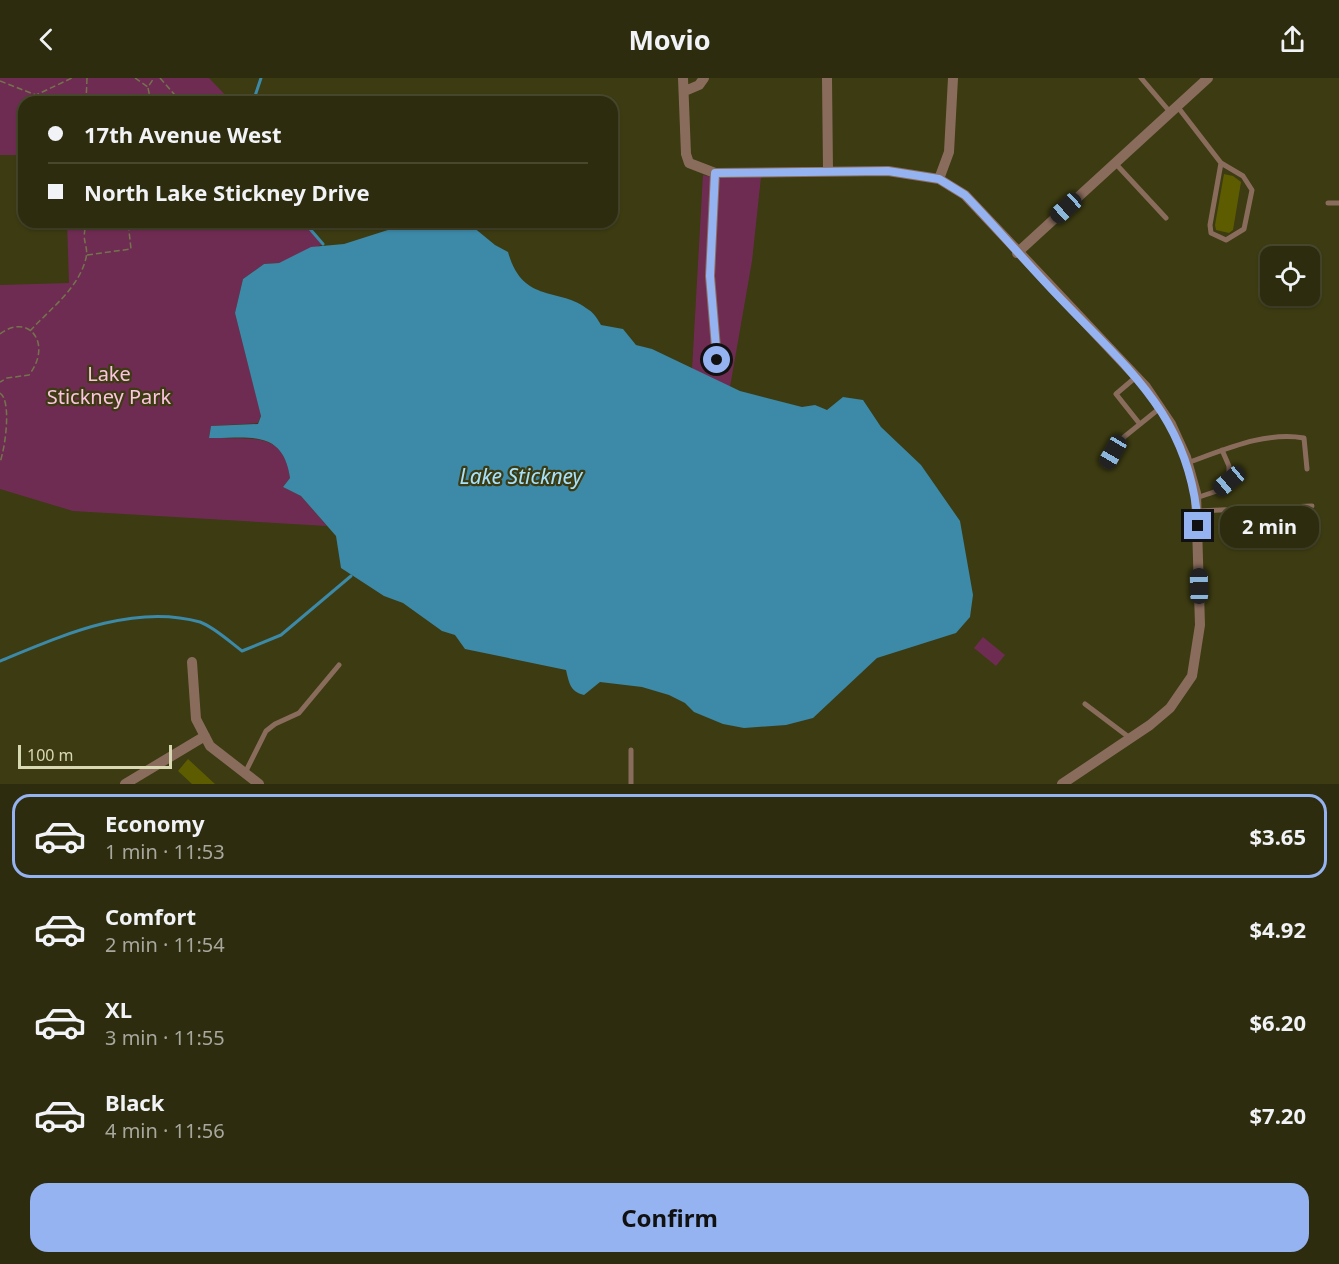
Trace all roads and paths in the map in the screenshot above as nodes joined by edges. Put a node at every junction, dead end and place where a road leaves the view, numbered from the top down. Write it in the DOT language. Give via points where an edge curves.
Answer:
graph roads {
  1 [pos="72,78"];
  2 [pos="87,78"];
  3 [pos="135,78"];
  4 [pos="154,78"];
  5 [pos="160,78"];
  6 [pos="682,78"];
  7 [pos="704,78"];
  8 [pos="827,78"];
  9 [pos="953,78"];
  10 [pos="1141,78"];
  11 [pos="1208,78"];
  12 [pos="0,81"];
  13 [pos="148,87"];
  14 [pos="685,91"];
  15 [pos="86,96"];
  16 [pos="150,96"];
  17 [pos="176,96"];
  18 [pos="1174,109"];
  19 [pos="1115,163"];
  20 [pos="1221,163"];
  21 [pos="828,170"];
  22 [pos="715,173"];
  23 [pos="939,179"];
  24 [pos="1339,202"];
  25 [pos="1328,203"];
  26 [pos="1166,218"];
  27 [pos="85,228"];
  28 [pos="129,228"];
  29 [pos="1017,253"];
  30 [pos="87,255"];
  31 [pos="30,331"];
  32 [pos="0,334"];
  33 [pos="717,360"];
  34 [pos="1136,377"];
  35 [pos="0,382"];
  36 [pos="0,393"];
  37 [pos="1160,408"];
  38 [pos="1139,423"];
  39 [pos="1222,450"];
  40 [pos="0,462"];
  41 [pos="1187,463"];
  42 [pos="1105,465"];
  43 [pos="1307,469"];
  44 [pos="1196,498"];
  45 [pos="1312,506"];
  46 [pos="1197,511"];
  47 [pos="192,662"];
  48 [pos="339,665"];
  49 [pos="1085,704"];
  50 [pos="205,736"];
  51 [pos="1130,738"];
  52 [pos="631,750"];
  53 [pos="245,773"];
  54 [pos="255,783"];
  55 [pos="125,784"];
  56 [pos="631,784"];
  57 [pos="1062,784"];
  1 -- 12 [label="path" via="36,95"];
  2 -- 15 [label="path"];
  3 -- 13 [label="path"];
  4 -- 13 [label="path"];
  5 -- 17 [label="path"];
  6 -- 14 [label="street"];
  7 -- 14 [label="street"];
  8 -- 21 [label="street"];
  9 -- 23 [label="street" via="949,153"];
  10 -- 18 [label="lane"];
  11 -- 18 [label="street"];
  13 -- 16 [label="path"];
  14 -- 22 [label="street" via="689,163"];
  18 -- 19 [label="street"];
  18 -- 20 [label="lane"];
  19 -- 26 [label="lane"];
  19 -- 29 [label="street"];
  20 -- 20 [label="lane" via="1210,225 1211,233 1226,240 1245,229 1252,190 1243,176"];
  21 -- 22 [label="street"];
  21 -- 23 [label="street" via="888,171"];
  22 -- 33 [label="street" via="710,276"];
  23 -- 29 [label="street" via="965,195"];
  24 -- 25 [label="lane"];
  27 -- 30 [label="path" via="82,237"];
  28 -- 30 [label="path" via="131,249"];
  29 -- 34 [label="street"];
  30 -- 31 [label="path" via="78,280"];
  31 -- 32 [label="path" via="15,328"];
  31 -- 35 [label="path" via="40,345 37,364 29,375"];
  34 -- 37 [label="street"];
  34 -- 38 [label="lane" via="1116,394"];
  36 -- 40 [label="path" via="7,403"];
  37 -- 38 [label="lane"];
  37 -- 41 [label="street"];
  38 -- 42 [label="lane"];
  39 -- 41 [label="lane"];
  39 -- 43 [label="lane" via="1287,435 1304,438"];
  39 -- 44 [label="lane" via="1229,466 1229,481 1217,491"];
  41 -- 44 [label="street"];
  44 -- 46 [label="street"];
  45 -- 46 [label="lane"];
  46 -- 51 [label="street" via="1200,626 1192,676 1170,708"];
  47 -- 50 [label="street" via="196,719"];
  48 -- 53 [label="lane" via="299,713 266,731"];
  49 -- 51 [label="lane"];
  50 -- 53 [label="street" via="210,746"];
  50 -- 55 [label="street"];
  51 -- 57 [label="street"];
  52 -- 56 [label="lane"];
  53 -- 54 [label="street"];
}
